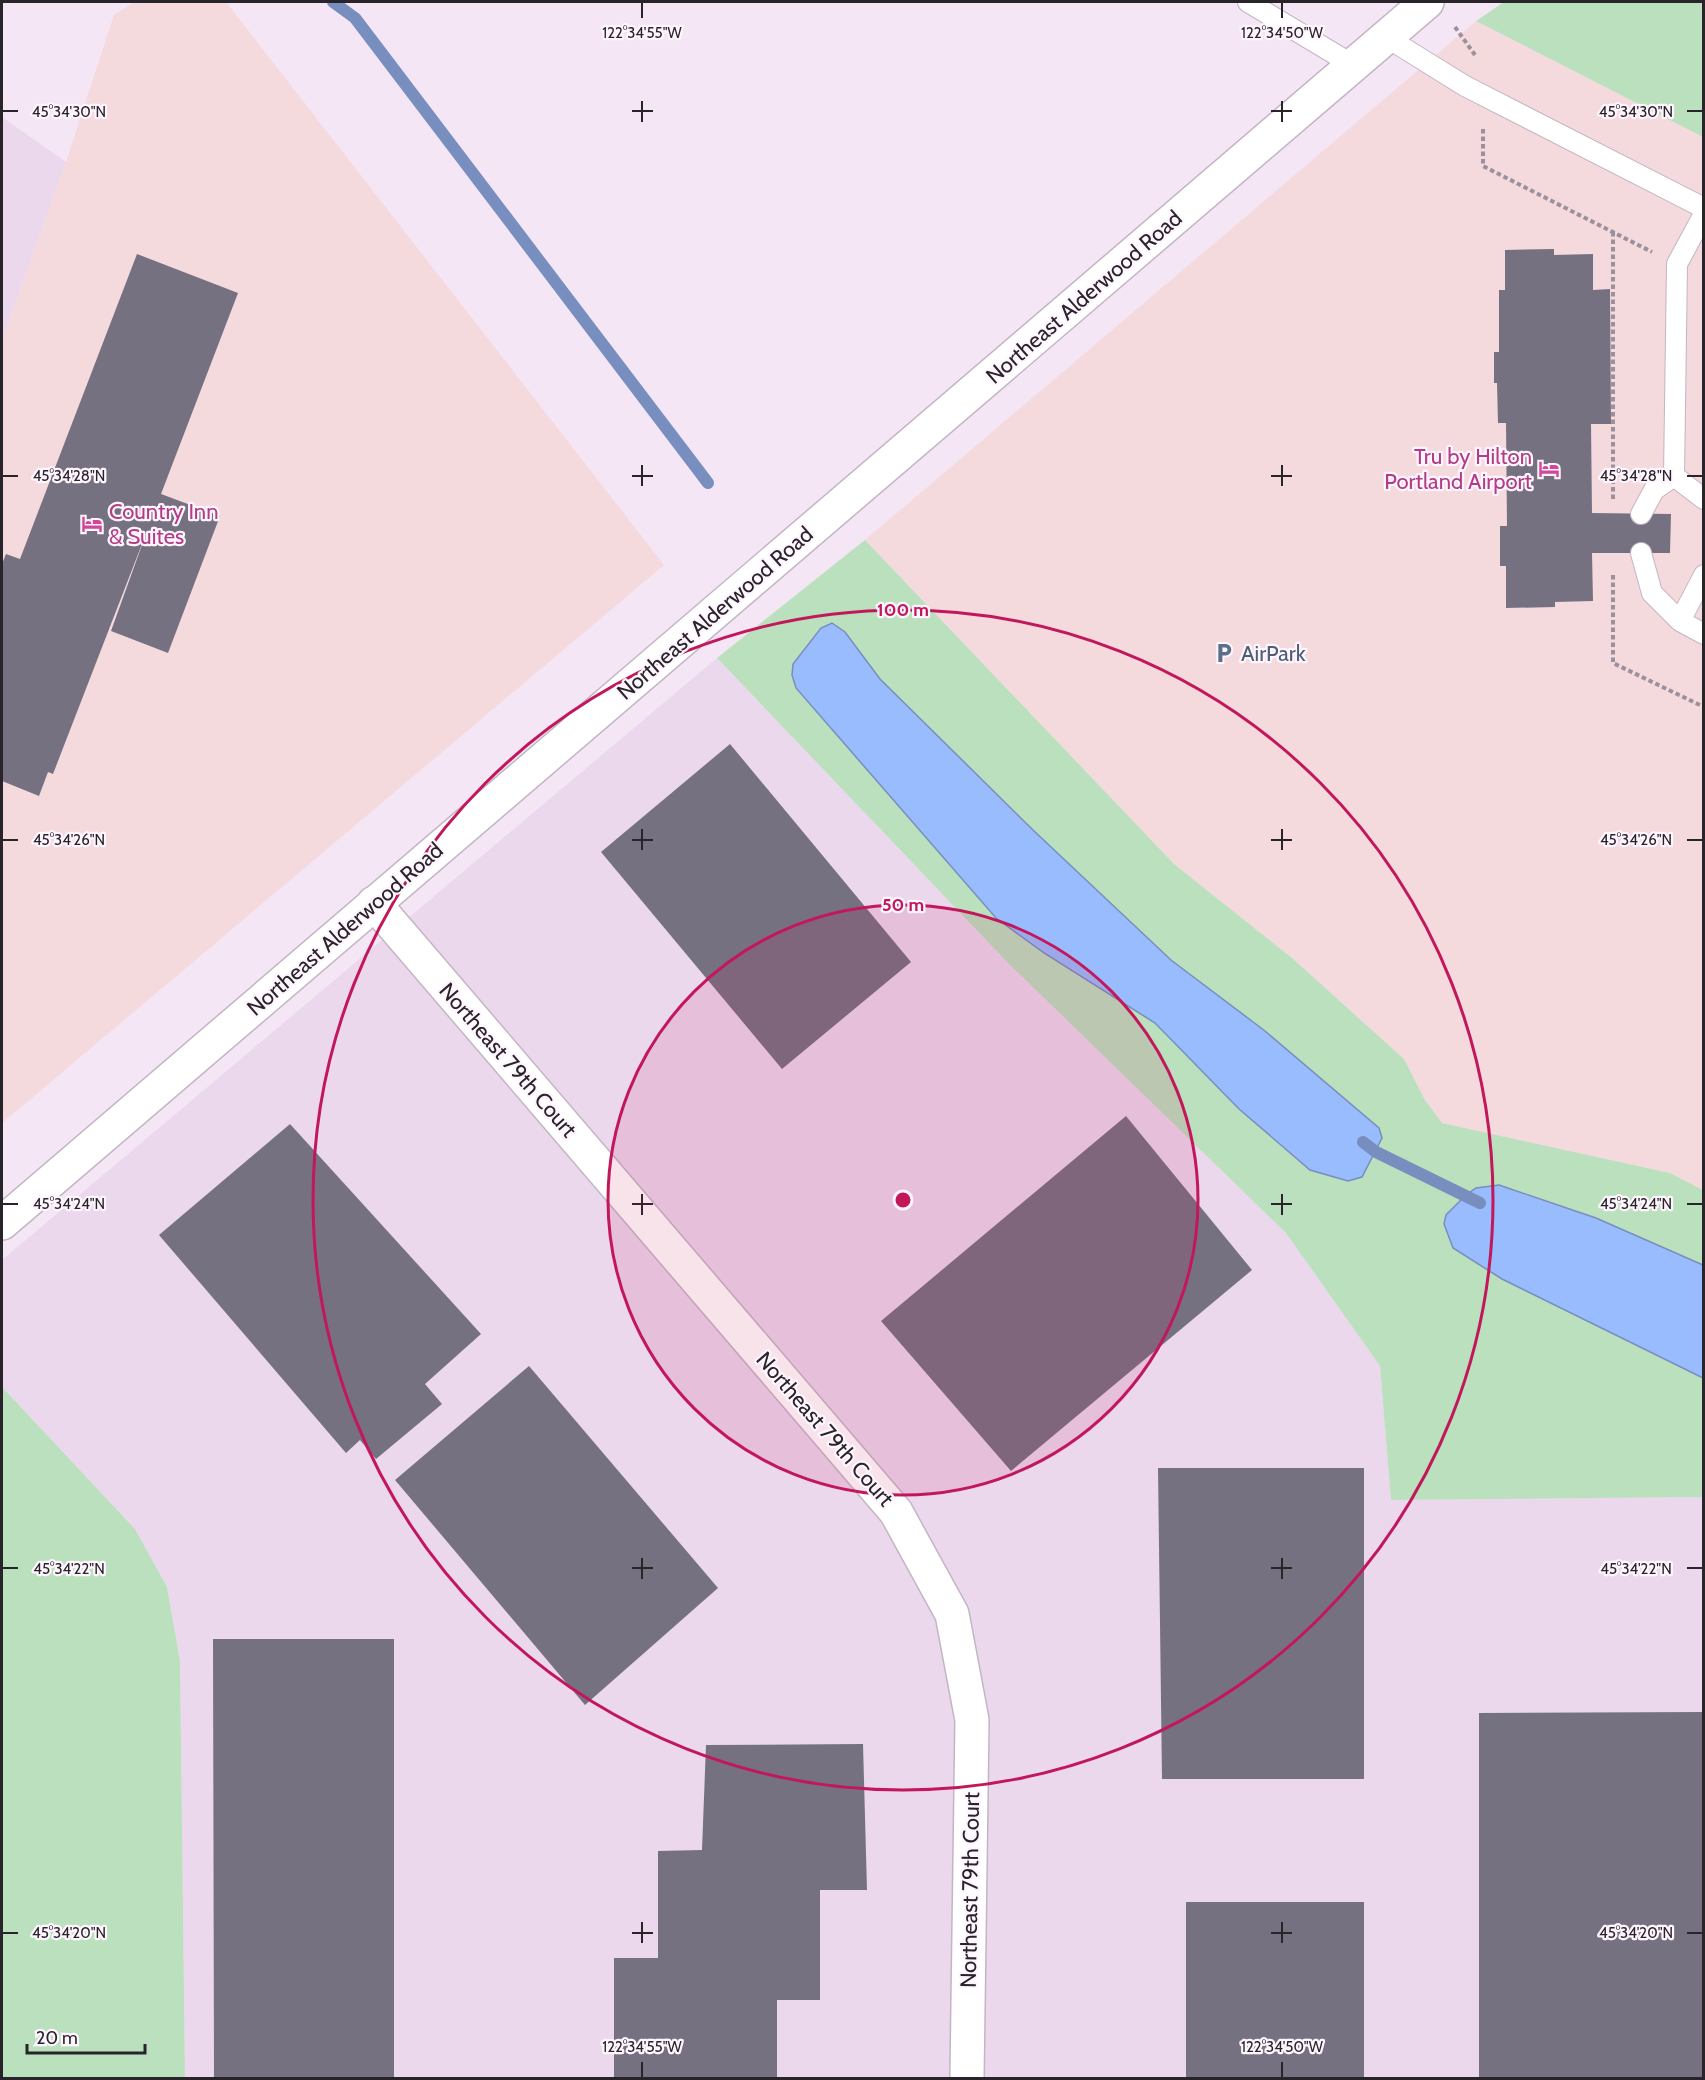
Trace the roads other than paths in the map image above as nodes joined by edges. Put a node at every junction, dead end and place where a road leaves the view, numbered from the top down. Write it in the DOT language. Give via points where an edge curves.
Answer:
graph roads {
  1 [pos="1248,2"];
  2 [pos="1427,2"];
  3 [pos="1386,36"];
  4 [pos="1353,65"];
  5 [pos="1704,208"];
  6 [pos="1704,214"];
  7 [pos="1674,476"];
  8 [pos="1704,500"];
  9 [pos="1641,514"];
  10 [pos="1641,553"];
  11 [pos="1704,575"];
  12 [pos="1680,621"];
  13 [pos="1704,634"];
  14 [pos="374,903"];
  15 [pos="2,1223"];
  16 [pos="967,2079"];
  1 -- 4 [label="lane"];
  2 -- 3 [label="main road, Northeast Alderwood Road"];
  3 -- 4 [label="main road, Northeast Alderwood Road"];
  3 -- 5 [label="lane" via="1465,86"];
  4 -- 14 [label="main road, Northeast Alderwood Road"];
  6 -- 7 [label="lane" via="1677,264"];
  7 -- 8 [label="lane"];
  7 -- 9 [label="lane" via="1654,490"];
  10 -- 12 [label="lane" via="1652,592"];
  11 -- 12 [label="lane"];
  12 -- 13 [label="lane"];
  14 -- 15 [label="main road, Northeast Alderwood Road"];
  14 -- 16 [label="main road, Northeast 79th Court" via="896,1512 952,1614 972,1720"];
}
